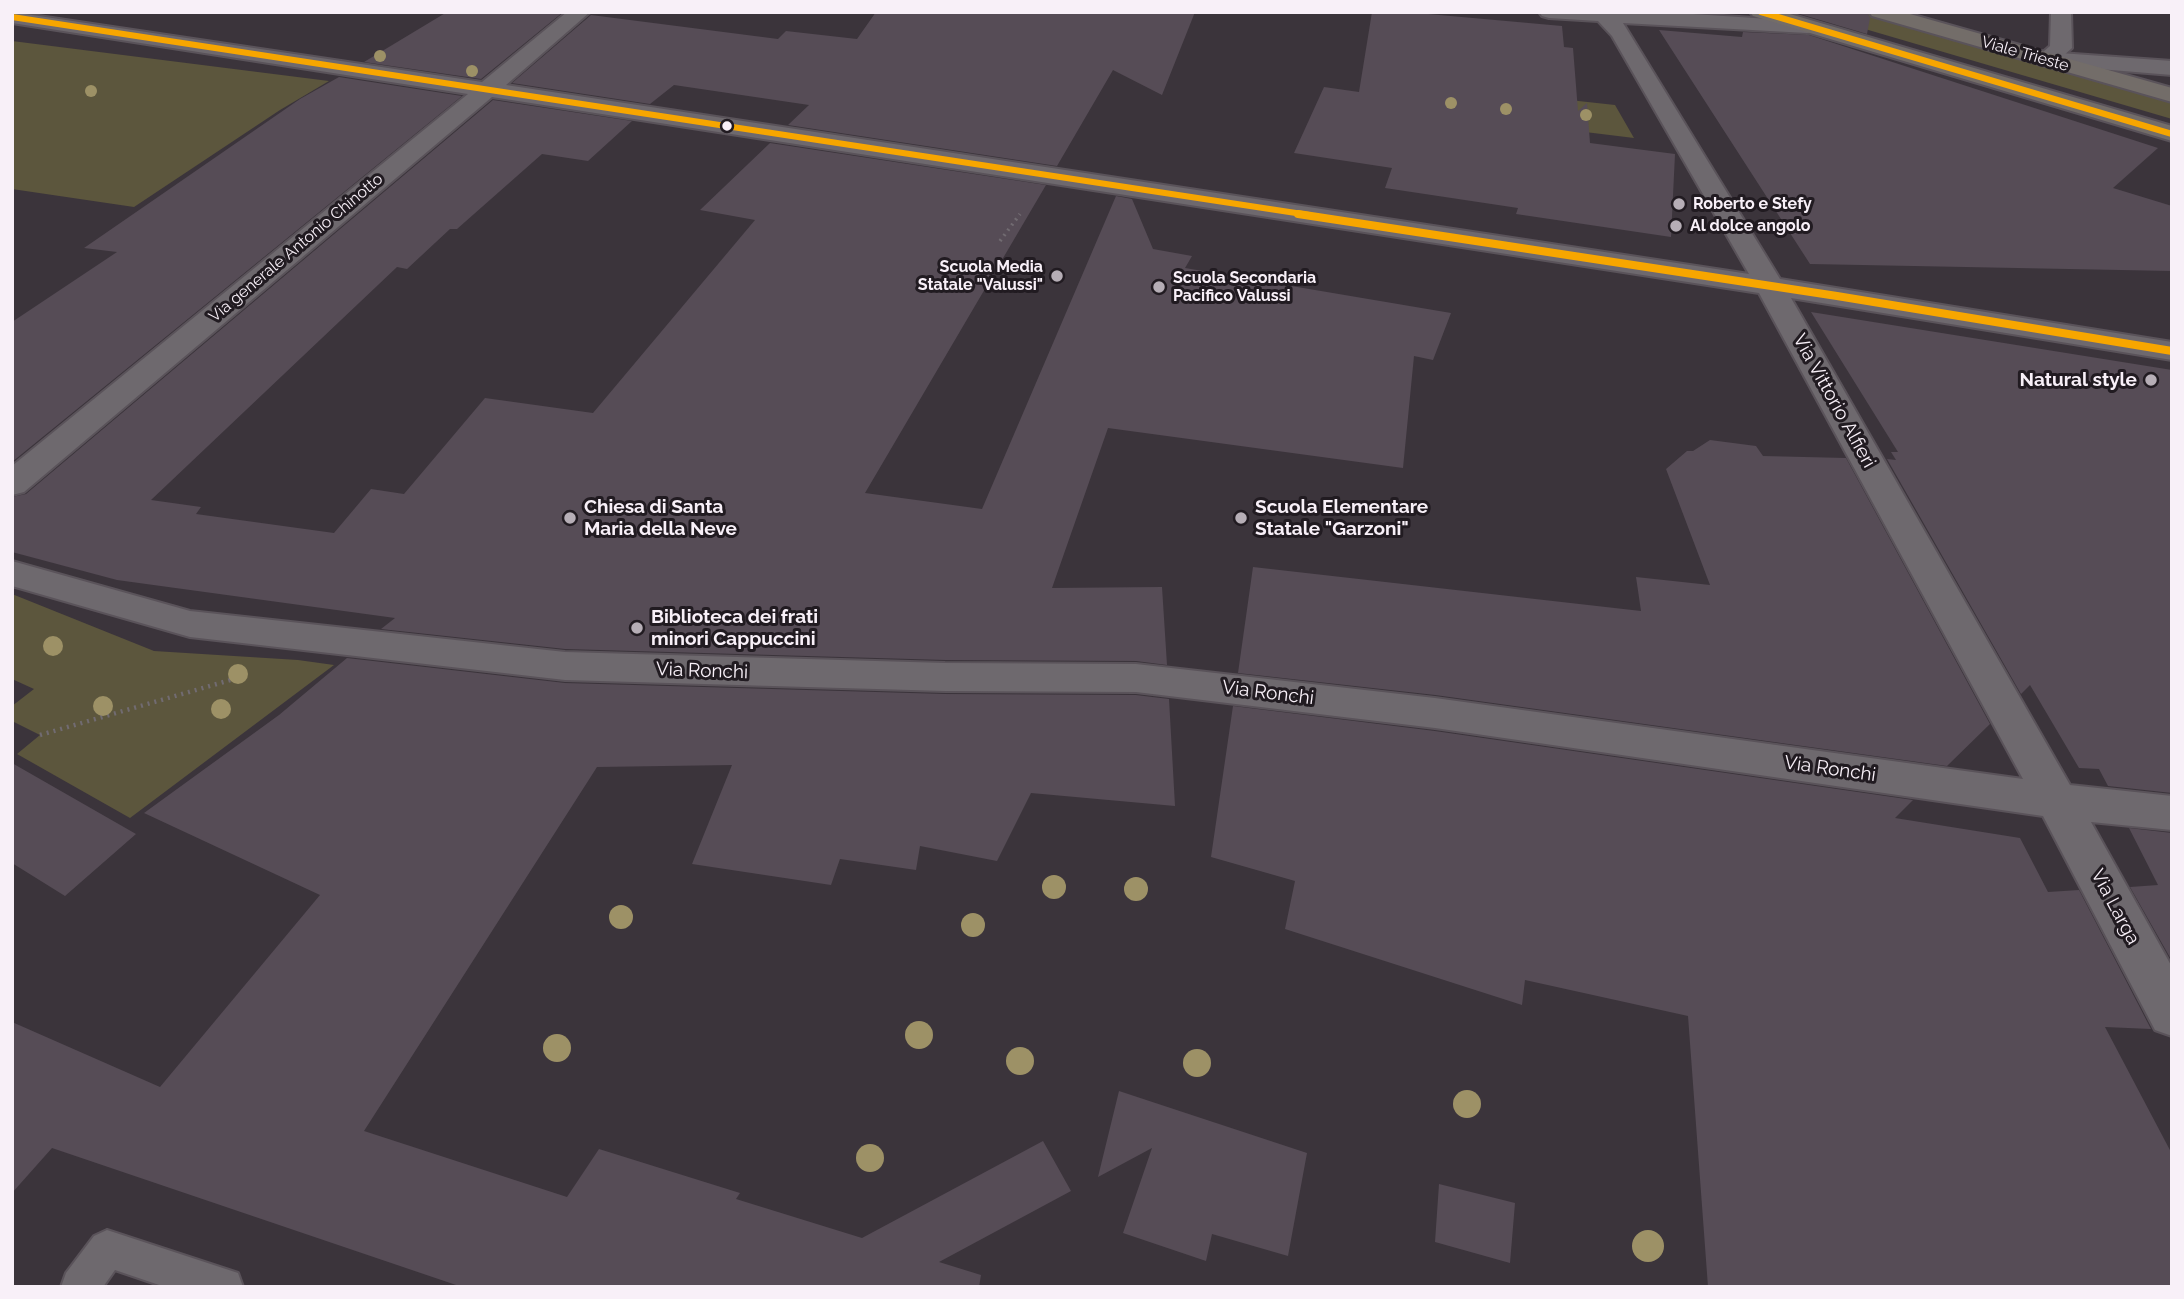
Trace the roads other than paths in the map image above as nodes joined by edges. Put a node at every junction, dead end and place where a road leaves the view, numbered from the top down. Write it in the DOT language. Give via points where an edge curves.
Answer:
graph roads {
  1 [pos="580,12"];
  2 [pos="1549,12"];
  3 [pos="1760,12"];
  4 [pos="1879,12"];
  5 [pos="2061,12"];
  6 [pos="1602,14"];
  7 [pos="12,17"];
  8 [pos="1807,26"];
  9 [pos="2046,59"];
  10 [pos="2172,68"];
  11 [pos="487,90"];
  12 [pos="2172,95"];
  13 [pos="2172,134"];
  14 [pos="1769,286"];
  15 [pos="2172,351"];
  16 [pos="12,484"];
  17 [pos="12,573"];
  18 [pos="2056,801"];
  19 [pos="2172,813"];
  20 [pos="2172,1014"];
  21 [pos="80,1287"];
  22 [pos="223,1287"];
  1 -- 11 [label="street, Via generale Antonio Chinotto"];
  2 -- 6 [label="street"];
  3 -- 8 [label="main road, Viale Trieste"];
  4 -- 9 [label="main road, Viale Trieste"];
  5 -- 9 [label="street" via="2061,48"];
  6 -- 8 [label="street"];
  6 -- 14 [label="street, Via Vittorio Alfieri" via="1628,45"];
  7 -- 11 [label="street"];
  8 -- 13 [label="main road, Viale Trieste"];
  9 -- 10 [label="street"];
  9 -- 12 [label="main road, Viale Trieste"];
  11 -- 14 [label="street"];
  11 -- 16 [label="street, Via generale Antonio Chinotto"];
  14 -- 15 [label="street"];
  14 -- 18 [label="street, Via Vittorio Alfieri"];
  17 -- 18 [label="street, Via Ronchi" via="190,624 358,643 565,666 1136,678 1435,713"];
  18 -- 19 [label="street, Via Ronchi"];
  18 -- 20 [label="street, Via Larga"];
  21 -- 22 [label="lane" via="107,1249"];
}
